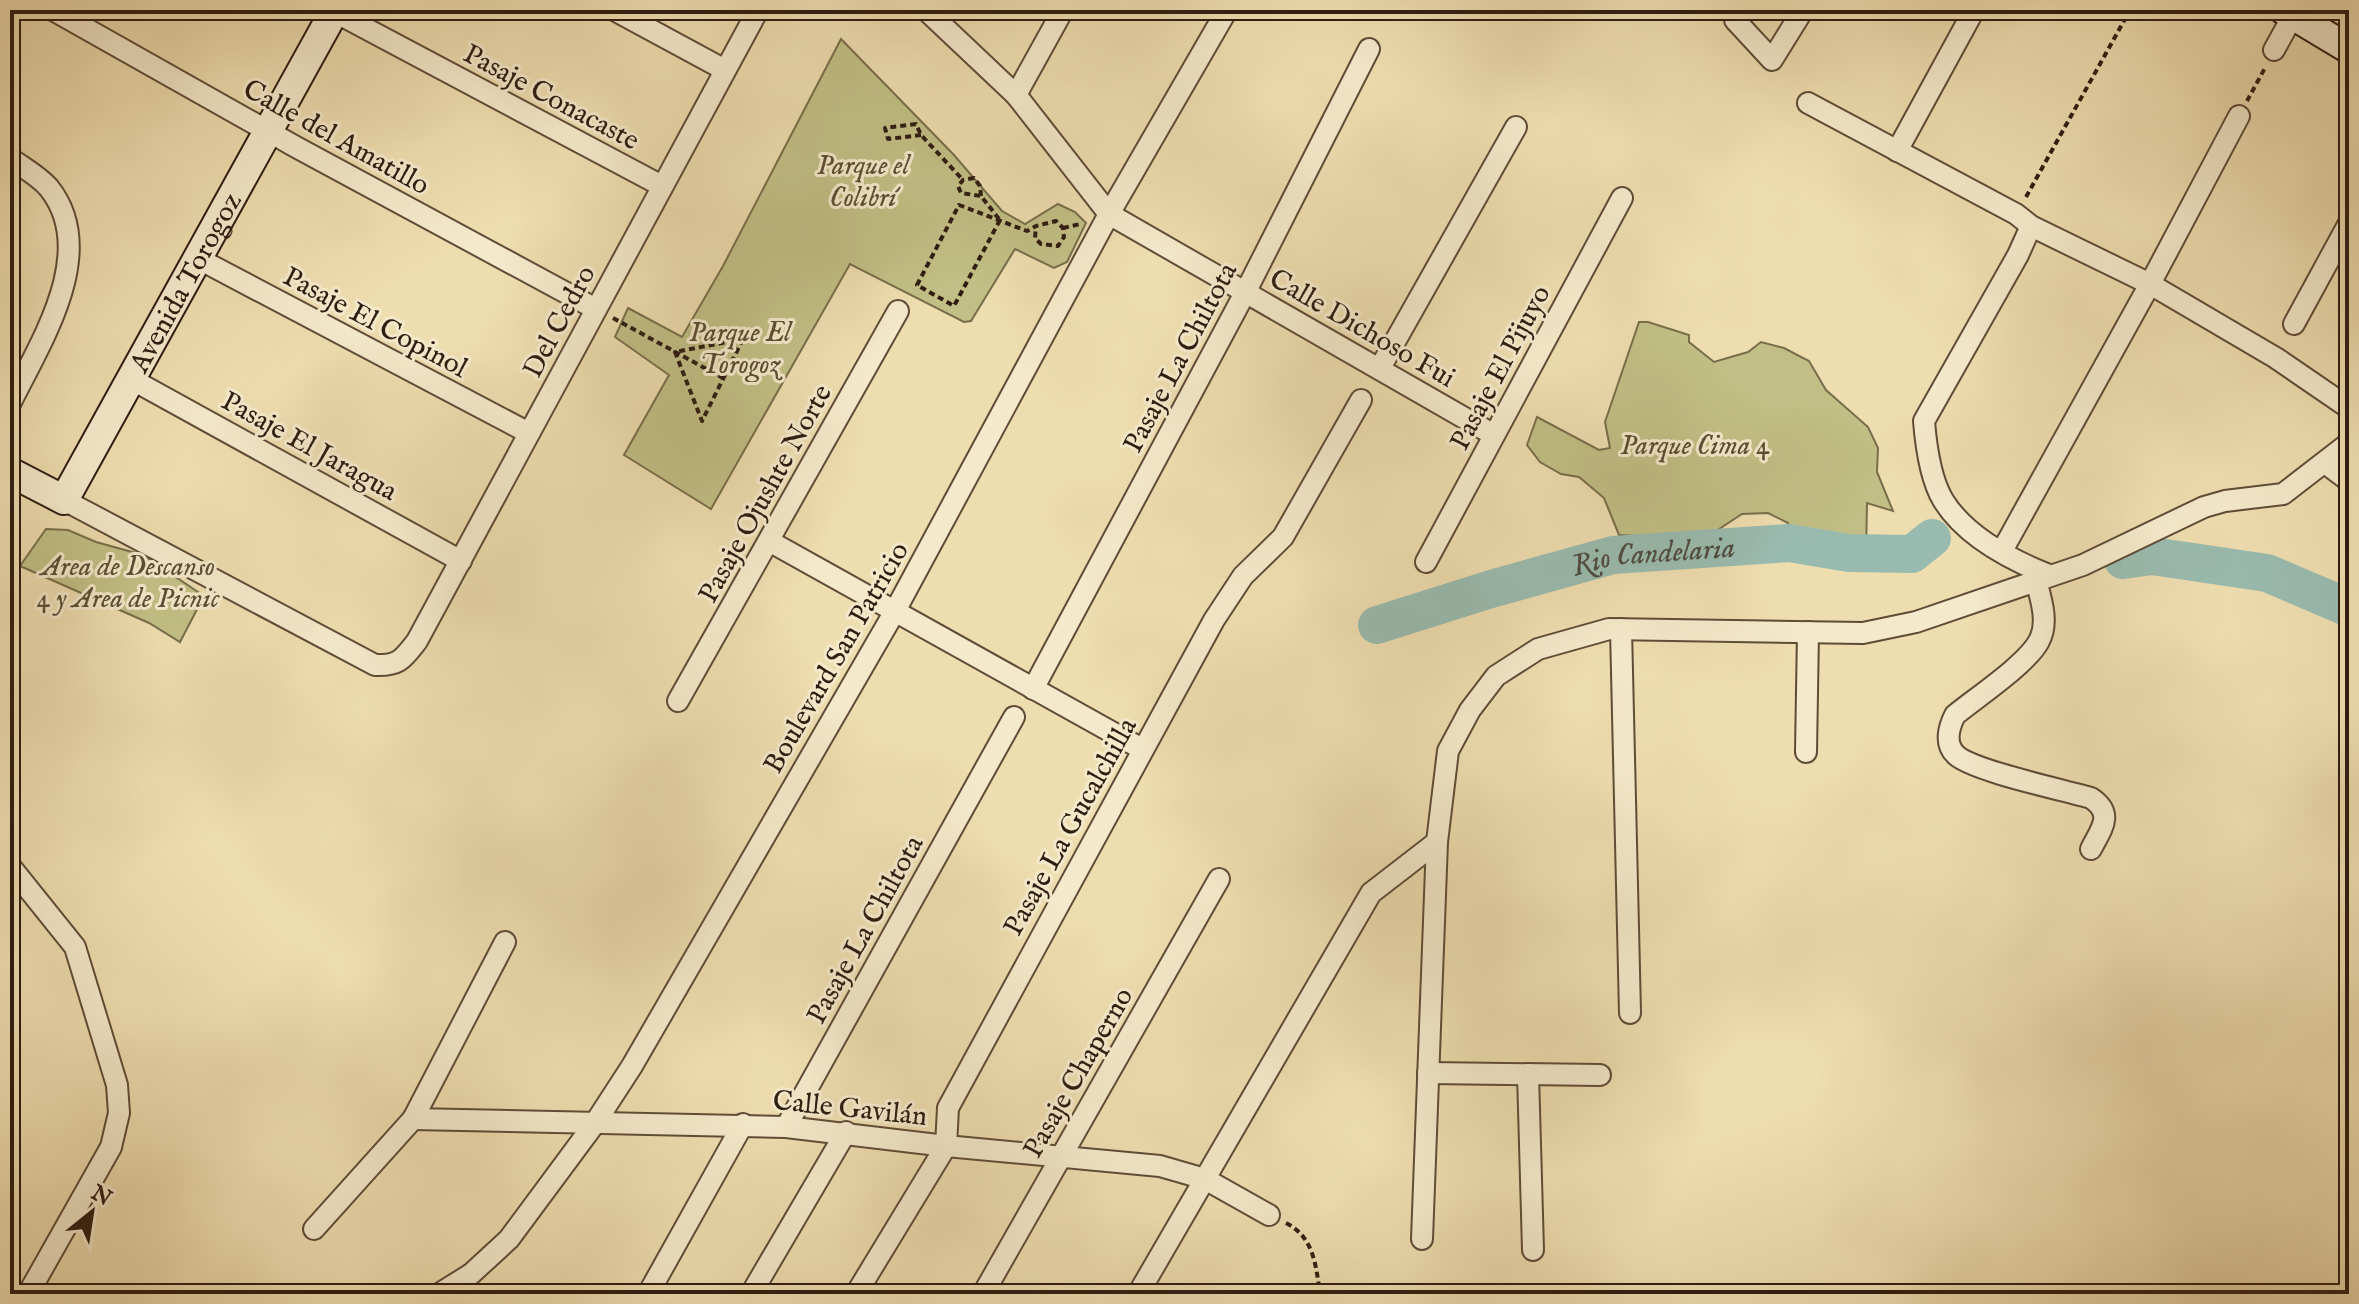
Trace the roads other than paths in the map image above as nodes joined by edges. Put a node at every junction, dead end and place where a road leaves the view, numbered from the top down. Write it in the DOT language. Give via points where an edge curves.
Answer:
graph roads {
  1 [pos="53,10"];
  2 [pos="614,10"];
  3 [pos="758,10"];
  4 [pos="926,10"];
  5 [pos="1063,10"];
  6 [pos="1227,10"];
  7 [pos="1735,10"];
  8 [pos="1803,10"];
  9 [pos="1974,10"];
  10 [pos="333,11"];
  11 [pos="2291,12"];
  12 [pos="1369,49"];
  13 [pos="2349,49"];
  14 [pos="2274,50"];
  15 [pos="725,70"];
  16 [pos="1016,95"];
  17 [pos="1808,103"];
  18 [pos="2239,116"];
  19 [pos="1516,127"];
  20 [pos="269,131"];
  21 [pos="1897,151"];
  22 [pos="10,158"];
  23 [pos="662,186"];
  24 [pos="1622,198"];
  25 [pos="1109,214"];
  26 [pos="2023,220"];
  27 [pos="2349,223"];
  28 [pos="197,258"];
  29 [pos="2150,284"];
  30 [pos="1246,291"];
  31 [pos="596,309"];
  32 [pos="898,311"];
  33 [pos="2294,324"];
  34 [pos="1380,368"];
  35 [pos="131,379"];
  36 [pos="1361,400"];
  37 [pos="10,404"];
  38 [pos="2349,408"];
  39 [pos="529,433"];
  40 [pos="1494,435"];
  41 [pos="2349,443"];
  42 [pos="2325,463"];
  43 [pos="10,472"];
  44 [pos="2349,481"];
  45 [pos="64,500"];
  46 [pos="769,541"];
  47 [pos="2002,551"];
  48 [pos="461,561"];
  49 [pos="1426,562"];
  50 [pos="2043,578"];
  51 [pos="895,611"];
  52 [pos="1621,629"];
  53 [pos="1808,632"];
  54 [pos="1033,689"];
  55 [pos="678,701"];
  56 [pos="1014,717"];
  57 [pos="1142,749"];
  58 [pos="1806,752"];
  59 [pos="1437,842"];
  60 [pos="2091,849"];
  61 [pos="10,866"];
  62 [pos="1219,879"];
  63 [pos="505,942"];
  64 [pos="1630,1013"];
  65 [pos="1428,1073"];
  66 [pos="1528,1074"];
  67 [pos="1600,1075"];
  68 [pos="413,1119"];
  69 [pos="595,1123"];
  70 [pos="743,1124"];
  71 [pos="786,1127"];
  72 [pos="846,1132"];
  73 [pos="946,1146"];
  74 [pos="1061,1157"];
  75 [pos="1205,1179"];
  76 [pos="1269,1215"];
  77 [pos="314,1229"];
  78 [pos="1422,1239"];
  79 [pos="1533,1250"];
  80 [pos="28,1294"];
  81 [pos="439,1294"];
  82 [pos="648,1294"];
  83 [pos="751,1294"];
  84 [pos="856,1294"];
  85 [pos="983,1294"];
  86 [pos="1138,1294"];
  1 -- 20 [label="street, Calle del Amatillo"];
  2 -- 15 [label="street"];
  3 -- 15 [label="street, Del Cedro"];
  4 -- 16 [label="street, Calle Dichoso Fui"];
  5 -- 16 [label="street"];
  6 -- 25 [label="street, Boulevard San Patricio"];
  7 -- 8 [label="street" via="1735,20 1772,60"];
  9 -- 21 [label="street"];
  10 -- 20 [label="street, Avenida Torogoz"];
  10 -- 23 [label="street, Pasaje Conacaste"];
  11 -- 13 [label="street"];
  11 -- 14 [label="street"];
  12 -- 30 [label="street, Pasaje La Chiltota"];
  15 -- 23 [label="street, Del Cedro"];
  16 -- 25 [label="street, Calle Dichoso Fui"];
  17 -- 21 [label="street"];
  18 -- 29 [label="street"];
  19 -- 34 [label="street"];
  20 -- 28 [label="street, Avenida Torogoz"];
  20 -- 31 [label="street, Calle del Amatillo"];
  21 -- 26 [label="street"];
  22 -- 37 [label="street" via="48,187 68,225 62,297"];
  23 -- 31 [label="street, Del Cedro"];
  24 -- 40 [label="street, Pasaje El Pijuyo"];
  25 -- 30 [label="street, Calle Dichoso Fui"];
  25 -- 51 [label="street, Boulevard San Patricio"];
  26 -- 29 [label="street"];
  26 -- 47 [label="street" via="2018,255 1924,421 1926,449 1942,498 1963,526"];
  27 -- 33 [label="street"];
  28 -- 35 [label="street, Avenida Torogoz"];
  28 -- 39 [label="street, Pasaje El Copinol"];
  29 -- 38 [label="street"];
  29 -- 47 [label="street"];
  30 -- 34 [label="street, Calle Dichoso Fui"];
  30 -- 54 [label="street, Pasaje La Chiltota"];
  31 -- 39 [label="street, Del Cedro"];
  32 -- 46 [label="street, Pasaje Ojushte Norte"];
  34 -- 40 [label="street, Calle Dichoso Fui"];
  35 -- 45 [label="street, Avenida Torogoz"];
  35 -- 48 [label="street, Pasaje El Jaragua"];
  36 -- 57 [label="street, Pasaje La Gucalchilla" via="1283,537 1243,576 1214,620"];
  39 -- 48 [label="street, Del Cedro"];
  40 -- 49 [label="street, Pasaje El Pijuyo"];
  41 -- 42 [label="street"];
  42 -- 44 [label="street"];
  42 -- 50 [label="street" via="2283,494 2204,507 2083,565"];
  43 -- 45 [label="street"];
  45 -- 48 [label="street, Del Cedro" via="375,665 404,658"];
  46 -- 51 [label="street"];
  46 -- 55 [label="street, Pasaje Ojushte Norte"];
  47 -- 50 [label="street"];
  50 -- 53 [label="street" via="1916,622 1863,633"];
  50 -- 60 [label="street" via="2040,640 1955,715 1948,739 1954,754 1976,766 2101,805 2104,824"];
  51 -- 54 [label="street"];
  51 -- 69 [label="street, Boulevard San Patricio"];
  52 -- 53 [label="street"];
  52 -- 59 [label="street" via="1538,649 1496,676 1448,751"];
  52 -- 64 [label="street"];
  53 -- 58 [label="street"];
  54 -- 57 [label="street"];
  56 -- 71 [label="street, Pasaje La Chiltota"];
  57 -- 73 [label="street, Pasaje La Gucalchilla" via="948,1108"];
  59 -- 65 [label="street"];
  59 -- 75 [label="street" via="1371,893"];
  61 -- 80 [label="street" via="75,947 117,1085 119,1113 111,1147"];
  62 -- 74 [label="street, Pasaje Chaperno"];
  63 -- 68 [label="street"];
  65 -- 66 [label="street"];
  65 -- 78 [label="street"];
  66 -- 67 [label="street"];
  66 -- 79 [label="street"];
  68 -- 69 [label="street, Calle Gavilán"];
  68 -- 77 [label="street"];
  69 -- 70 [label="street, Calle Gavilán"];
  69 -- 81 [label="street, Boulevard San Patricio" via="509,1239 471,1274"];
  70 -- 71 [label="street, Calle Gavilán"];
  70 -- 82 [label="street"];
  71 -- 72 [label="street, Calle Gavilán"];
  72 -- 73 [label="street, Calle Gavilán"];
  72 -- 83 [label="street"];
  73 -- 74 [label="street, Calle Gavilán"];
  73 -- 84 [label="street, Pasaje La Gucalchilla"];
  74 -- 75 [label="street, Calle Gavilán" via="1160,1166"];
  74 -- 85 [label="street, Pasaje Chaperno"];
  75 -- 76 [label="street, Calle Gavilán"];
  75 -- 86 [label="street"];
}
